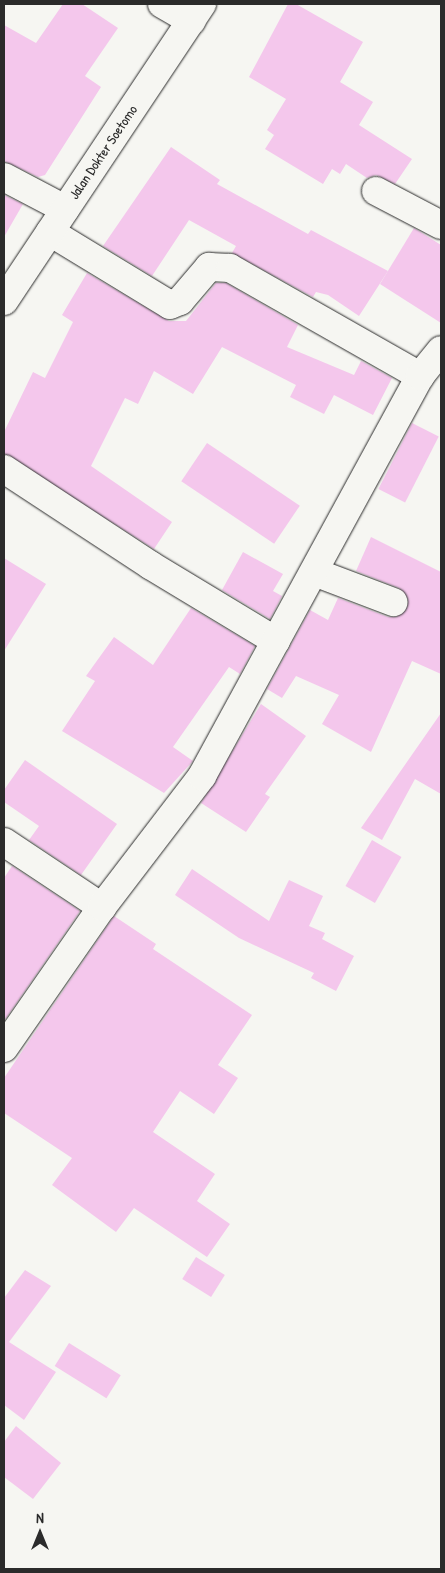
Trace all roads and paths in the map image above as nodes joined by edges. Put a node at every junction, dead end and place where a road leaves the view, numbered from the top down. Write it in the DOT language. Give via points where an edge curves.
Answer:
graph roads {
  1 [pos="162,4"];
  2 [pos="197,12"];
  3 [pos="4,177"];
  4 [pos="376,190"];
  5 [pos="65,209"];
  6 [pos="441,225"];
  7 [pos="50,232"];
  8 [pos="4,301"];
  9 [pos="441,350"];
  10 [pos="420,376"];
  11 [pos="4,469"];
  12 [pos="314,572"];
  13 [pos="393,602"];
  14 [pos="276,640"];
  15 [pos="4,842"];
  16 [pos="102,907"];
  17 [pos="4,1048"];
  1 -- 2 [label="street"];
  2 -- 5 [label="street, Jalan Dokter Soetomo"];
  3 -- 5 [label="street"];
  4 -- 6 [label="street"];
  5 -- 7 [label="street, Jalan Dokter Soetomo"];
  7 -- 8 [label="street, Jalan Dokter Soetomo"];
  7 -- 10 [label="street" via="170,305 180,301 208,267 230,268"];
  9 -- 10 [label="street"];
  10 -- 12 [label="street"];
  11 -- 14 [label="street" via="150,566"];
  12 -- 13 [label="street"];
  12 -- 14 [label="street"];
  14 -- 16 [label="street" via="202,776"];
  15 -- 16 [label="street"];
  16 -- 17 [label="street"];
}
